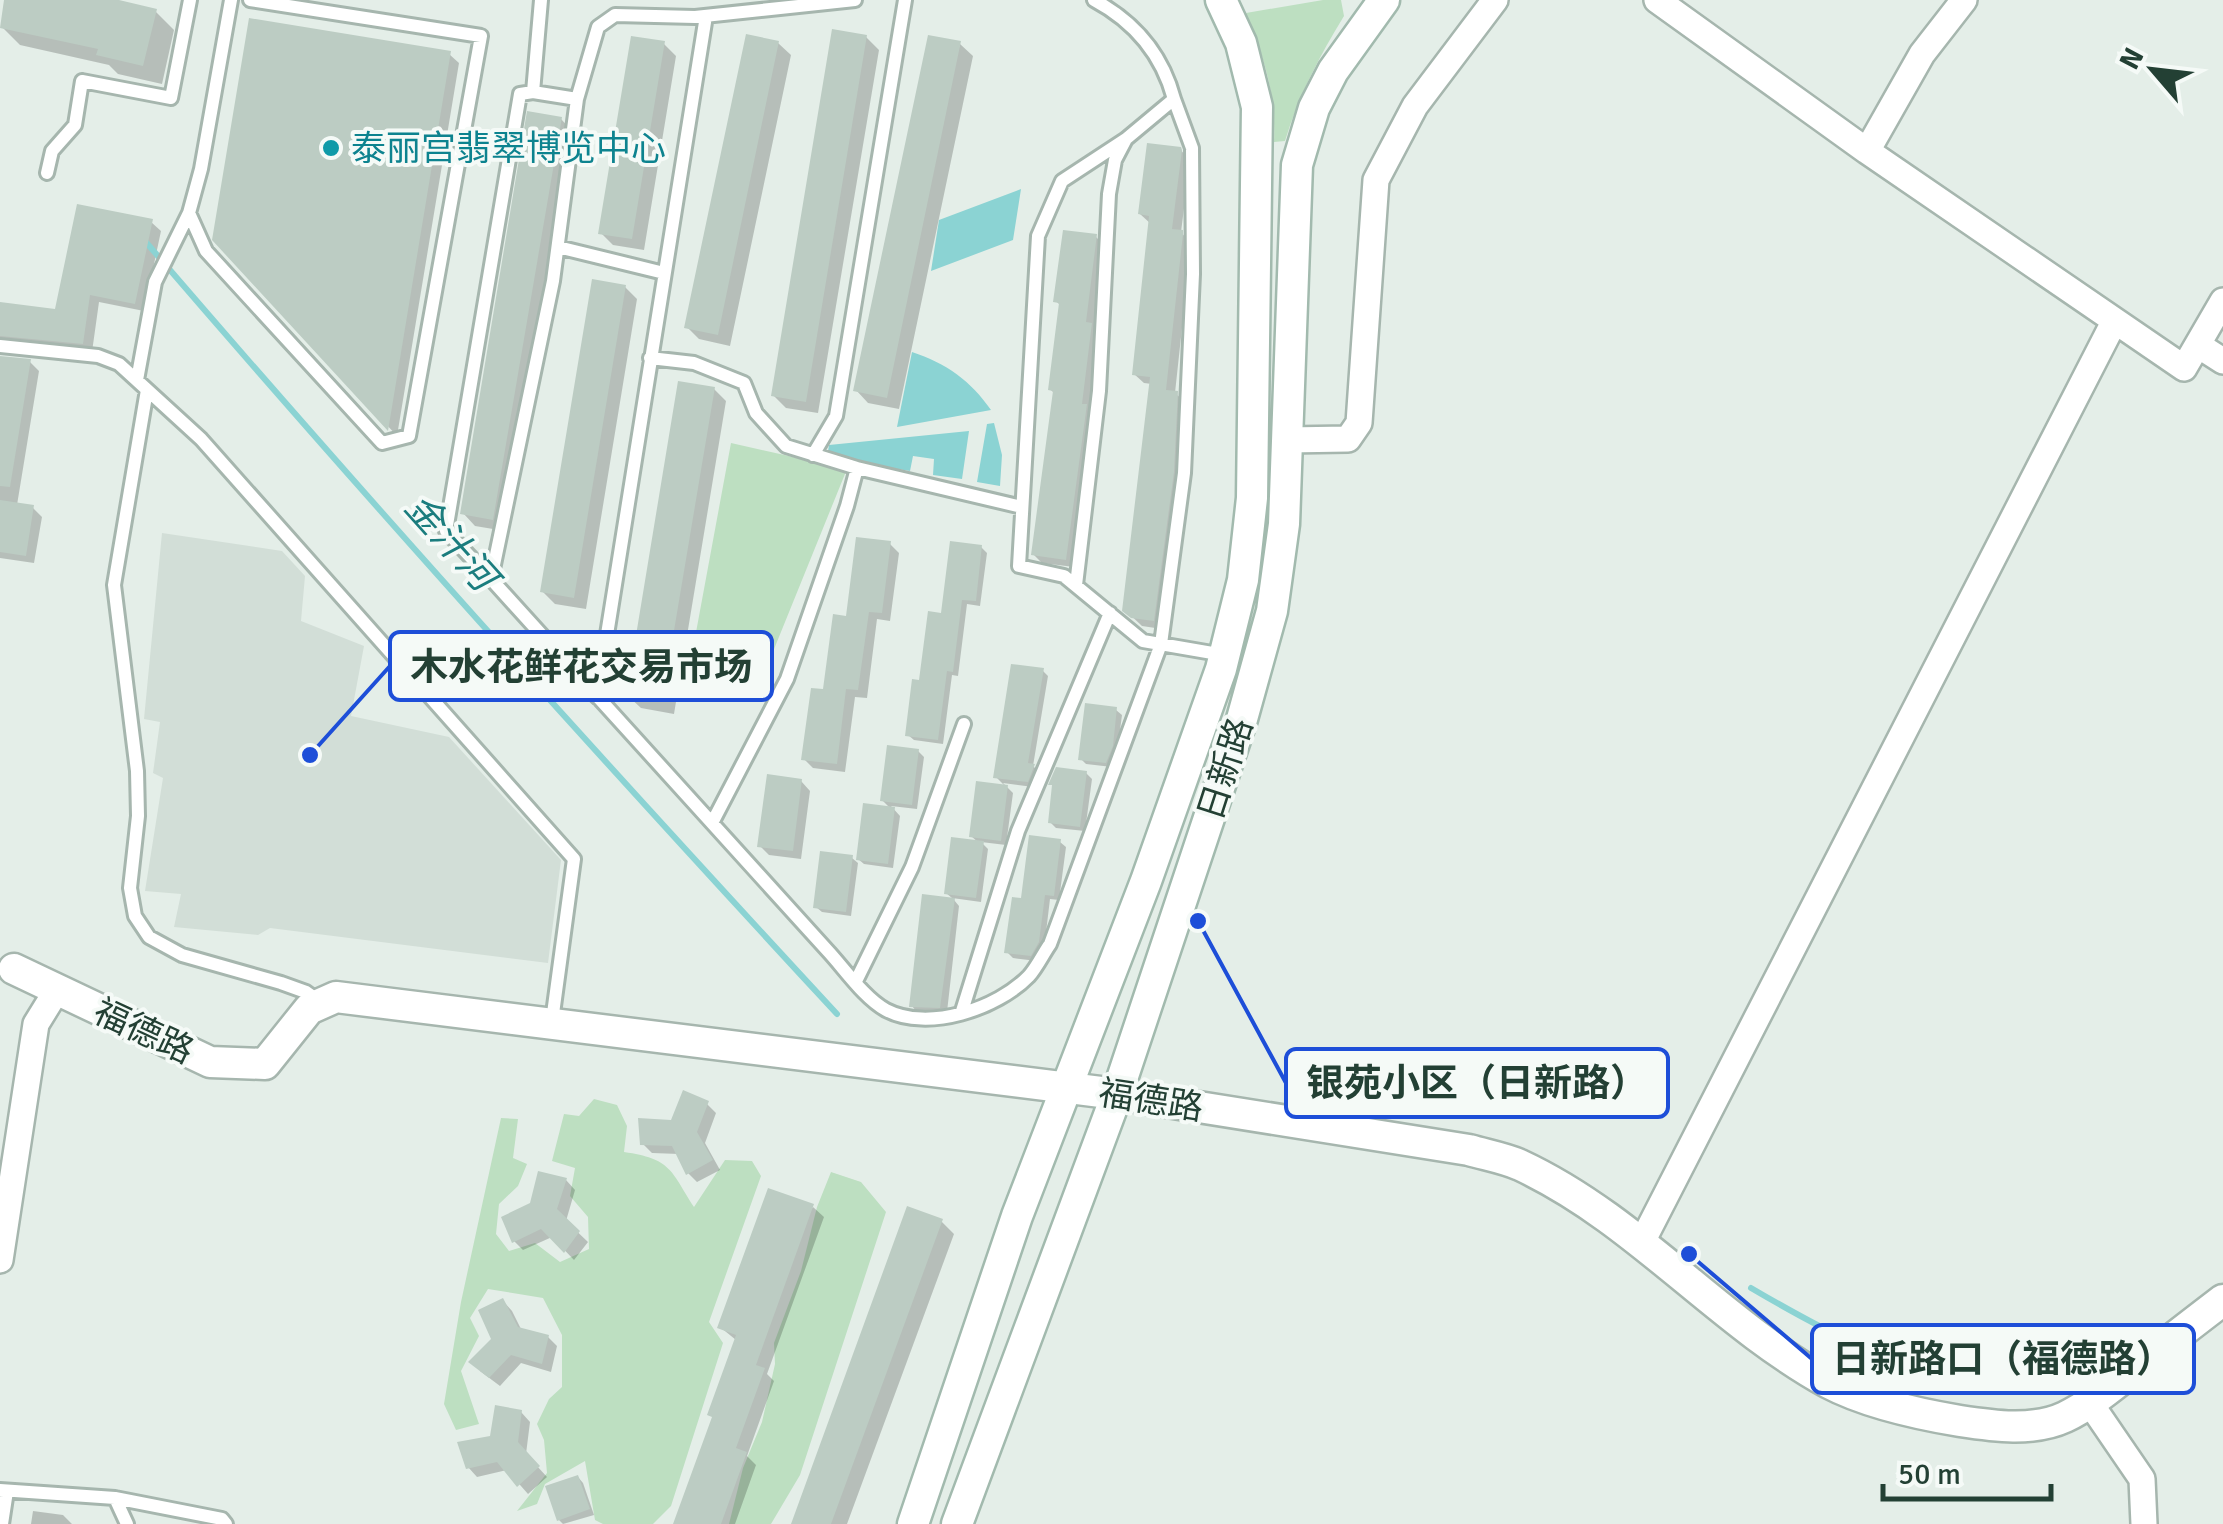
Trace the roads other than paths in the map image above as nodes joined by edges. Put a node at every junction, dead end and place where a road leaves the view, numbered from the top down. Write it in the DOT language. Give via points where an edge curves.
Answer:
graph roads {
  1 [pos="190,0"];
  2 [pos="230,0"];
  3 [pos="250,0"];
  4 [pos="542,0"];
  5 [pos="854,0"];
  6 [pos="906,0"];
  7 [pos="1094,0"];
  8 [pos="1221,0"];
  9 [pos="1384,0"];
  10 [pos="1495,0"];
  11 [pos="1657,0"];
  12 [pos="1964,0"];
  13 [pos="706,16"];
  14 [pos="532,92"];
  15 [pos="577,99"];
  16 [pos="1174,99"];
  17 [pos="1126,139"];
  18 [pos="1867,151"];
  19 [pos="47,173"];
  20 [pos="189,214"];
  21 [pos="558,247"];
  22 [pos="664,273"];
  23 [pos="2223,302"];
  24 [pos="2114,322"];
  25 [pos="2198,345"];
  26 [pos="0,346"];
  27 [pos="650,358"];
  28 [pos="2223,361"];
  29 [pos="142,385"];
  30 [pos="1287,440"];
  31 [pos="813,455"];
  32 [pos="856,468"];
  33 [pos="1022,506"];
  34 [pos="490,579"];
  35 [pos="1076,585"];
  36 [pos="1110,613"];
  37 [pos="1161,644"];
  38 [pos="1224,655"];
  39 [pos="597,697"];
  40 [pos="964,724"];
  41 [pos="712,823"];
  42 [pos="14,969"];
  43 [pos="856,981"];
  44 [pos="57,990"];
  45 [pos="320,1002"];
  46 [pos="962,1011"];
  47 [pos="552,1022"];
  48 [pos="1068,1088"];
  49 [pos="1117,1094"];
  50 [pos="1642,1242"];
  51 [pos="0,1260"];
  52 [pos="2223,1300"];
  53 [pos="2090,1403"];
  54 [pos="4,1490"];
  55 [pos="116,1498"];
  56 [pos="2,1524"];
  57 [pos="127,1524"];
  58 [pos="226,1524"];
  59 [pos="913,1524"];
  60 [pos="957,1524"];
  61 [pos="2144,1524"];
  1 -- 19 [label="lane" via="171,98 82,81 75,125 52,151"];
  2 -- 20 [label="lane"];
  3 -- 20 [label="lane" via="481,36 409,436 382,443 206,251"];
  4 -- 14 [label="lane"];
  5 -- 13 [label="lane"];
  6 -- 31 [label="lane" via="836,416"];
  7 -- 16 [label="lane" via="1122,15 1146,40"];
  8 -- 38 [label="main road, 日新路" via="1241,43 1257,107 1258,153 1252,498 1243,580"];
  9 -- 30 [label="main road, 日新路" via="1333,71 1296,165"];
  10 -- 30 [label="street" via="1414,106 1376,180 1359,424 1348,439"];
  11 -- 18 [label="street"];
  12 -- 18 [label="street" via="1922,54"];
  13 -- 15 [label="lane" via="615,15 598,27"];
  13 -- 22 [label="lane"];
  14 -- 15 [label="lane"];
  14 -- 34 [label="lane" via="520,94 446,532"];
  15 -- 21 [label="lane"];
  16 -- 17 [label="lane"];
  16 -- 37 [label="lane" via="1192,148 1193,274 1184,473"];
  17 -- 33 [label="lane" via="1062,181 1038,236"];
  17 -- 35 [label="lane" via="1109,194 1098,391"];
  18 -- 24 [label="street"];
  20 -- 29 [label="lane" via="155,282"];
  21 -- 22 [label="lane"];
  21 -- 34 [label="lane"];
  22 -- 27 [label="lane"];
  23 -- 25 [label="street"];
  24 -- 25 [label="street" via="2184,368"];
  24 -- 50 [label="street"];
  25 -- 28 [label="street"];
  26 -- 29 [label="lane" via="98,356"];
  27 -- 31 [label="lane" via="694,363 744,383 756,413 786,446"];
  27 -- 39 [label="lane"];
  29 -- 45 [label="lane" via="114,584 137,772 134,916 149,937 182,955 281,983"];
  29 -- 47 [label="lane" via="201,439 574,859"];
  30 -- 49 [label="main road, 日新路" via="1272,610"];
  31 -- 32 [label="lane"];
  32 -- 33 [label="lane"];
  32 -- 41 [label="lane" via="787,679"];
  33 -- 35 [label="lane" via="1019,566"];
  34 -- 39 [label="lane"];
  35 -- 36 [label="lane"];
  36 -- 37 [label="lane" via="1143,641"];
  36 -- 46 [label="lane" via="1018,831"];
  37 -- 38 [label="lane"];
  37 -- 46 [label="lane" via="1050,944 1028,976 992,1002"];
  38 -- 48 [label="main road, 日新路"];
  39 -- 41 [label="lane"];
  40 -- 43 [label="lane" via="912,868"];
  41 -- 43 [label="lane"];
  42 -- 44 [label="main road, 福德路"];
  43 -- 46 [label="lane" via="901,1016 939,1018"];
  44 -- 45 [label="main road, 福德路" via="210,1062 265,1064"];
  44 -- 51 [label="street" via="36,1024"];
  45 -- 47 [label="main road, 福德路" via="336,998"];
  47 -- 48 [label="main road, 福德路"];
  48 -- 49 [label="main road, 福德路"];
  48 -- 59 [label="main road, 日新路" via="1017,1216"];
  49 -- 50 [label="main road, 福德路" via="1517,1163"];
  49 -- 60 [label="main road, 日新路"];
  50 -- 53 [label="main road, 福德路" via="1786,1357 1873,1400 1989,1426 2061,1419"];
  52 -- 53 [label="main road, 福德路"];
  53 -- 61 [label="street" via="2142,1479"];
  54 -- 55 [label="lane"];
  54 -- 56 [label="lane"];
  55 -- 57 [label="lane"];
  55 -- 58 [label="lane"];
}
